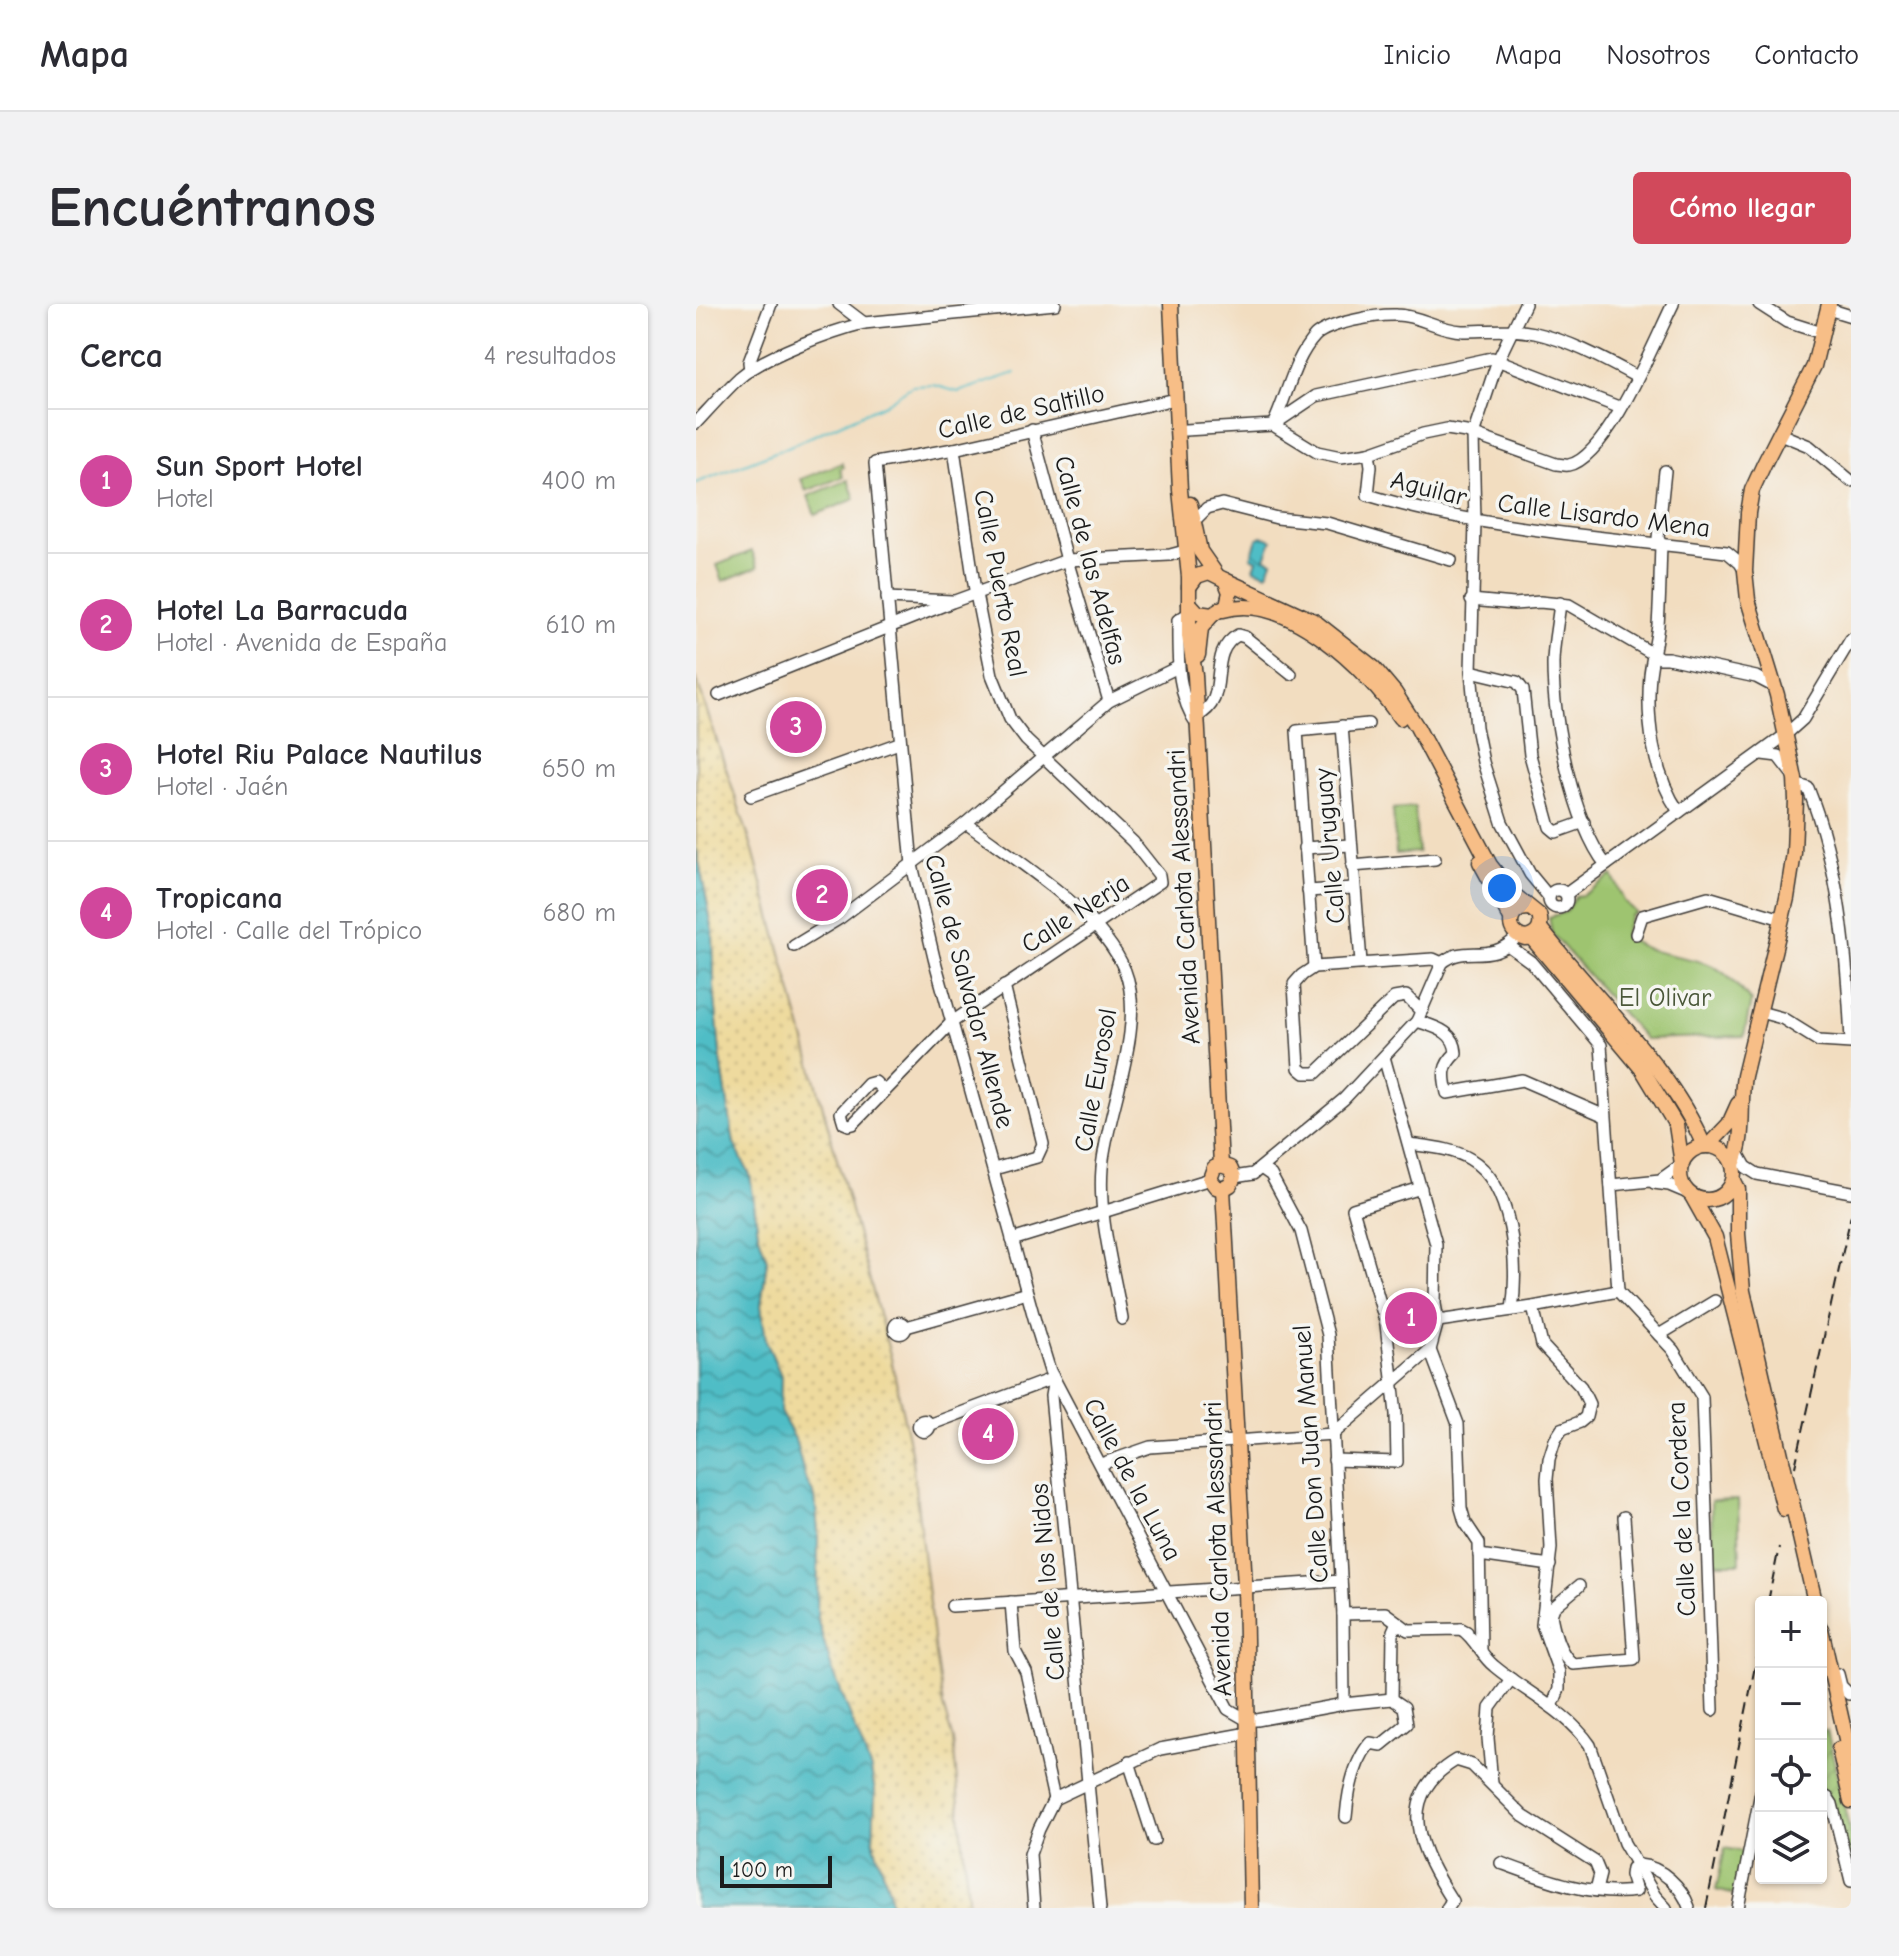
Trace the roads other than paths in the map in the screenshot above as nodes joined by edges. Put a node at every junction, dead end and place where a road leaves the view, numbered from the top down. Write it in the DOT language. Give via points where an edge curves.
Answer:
graph roads {
  1 [pos="771,304"];
  2 [pos="839,304"];
  3 [pos="1055,304"];
  4 [pos="1171,304"];
  5 [pos="1179,304"];
  6 [pos="1525,304"];
  7 [pos="1673,304"];
  8 [pos="1759,304"];
  9 [pos="1828,306"];
  10 [pos="1851,316"];
  11 [pos="864,323"];
  12 [pos="1513,330"];
  13 [pos="1822,333"];
  14 [pos="1178,352"];
  15 [pos="1498,360"];
  16 [pos="750,370"];
  17 [pos="1637,377"];
  18 [pos="1175,399"];
  19 [pos="1621,408"];
  20 [pos="696,423"];
  21 [pos="1273,425"];
  22 [pos="1032,430"];
  23 [pos="1185,430"];
  24 [pos="1780,434"];
  25 [pos="1473,435"];
  26 [pos="954,449"];
  27 [pos="1369,453"];
  28 [pos="875,463"];
  29 [pos="1665,471"];
  30 [pos="1851,481"];
  31 [pos="1189,497"];
  32 [pos="1207,508"];
  33 [pos="1475,522"];
  34 [pos="1192,523"];
  35 [pos="1747,535"];
  36 [pos="1661,545"];
  37 [pos="1185,551"];
  38 [pos="1727,552"];
  39 [pos="1067,560"];
  40 [pos="1451,560"];
  41 [pos="1745,571"];
  42 [pos="1220,577"];
  43 [pos="1189,587"];
  44 [pos="976,594"];
  45 [pos="887,598"];
  46 [pos="1471,600"];
  47 [pos="952,602"];
  48 [pos="1560,603"];
  49 [pos="1189,608"];
  50 [pos="1217,613"];
  51 [pos="890,628"];
  52 [pos="1849,644"];
  53 [pos="1657,657"];
  54 [pos="1178,667"];
  55 [pos="1471,671"];
  56 [pos="1291,674"];
  57 [pos="1195,675"];
  58 [pos="1770,685"];
  59 [pos="719,695"];
  60 [pos="1109,701"];
  61 [pos="1198,721"];
  62 [pos="1368,724"];
  63 [pos="1342,726"];
  64 [pos="1784,736"];
  65 [pos="899,743"];
  66 [pos="1762,754"];
  67 [pos="1044,758"];
  68 [pos="1795,781"];
  69 [pos="751,796"];
  70 [pos="1679,812"];
  71 [pos="1584,822"];
  72 [pos="966,823"];
  73 [pos="1350,845"];
  74 [pos="1304,848"];
  75 [pos="1435,859"];
  76 [pos="912,865"];
  77 [pos="1606,865"];
  78 [pos="1352,866"];
  79 [pos="1353,888"];
  80 [pos="1308,891"];
  81 [pos="1551,902"];
  82 [pos="1782,919"];
  83 [pos="1093,925"];
  84 [pos="1527,928"];
  85 [pos="1636,934"];
  86 [pos="794,946"];
  87 [pos="1361,962"];
  88 [pos="1442,963"];
  89 [pos="1314,967"];
  90 [pos="1849,973"];
  91 [pos="1004,986"];
  92 [pos="1850,999"];
  93 [pos="1423,1009"];
  94 [pos="1760,1012"];
  95 [pos="1417,1021"];
  96 [pos="952,1022"];
  97 [pos="1851,1042"];
  98 [pos="1384,1057"];
  99 [pos="884,1091"];
  100 [pos="1740,1100"];
  101 [pos="1605,1116"];
  102 [pos="1409,1144"];
  103 [pos="1706,1146"];
  104 [pos="1221,1165"];
  105 [pos="1681,1165"];
  106 [pos="1261,1168"];
  107 [pos="1737,1168"];
  108 [pos="994,1169"];
  109 [pos="1234,1177"];
  110 [pos="1210,1179"];
  111 [pos="1650,1182"];
  112 [pos="1611,1185"];
  113 [pos="1421,1188"];
  114 [pos="1223,1189"];
  115 [pos="1851,1192"];
  116 [pos="1690,1194"];
  117 [pos="1104,1213"];
  118 [pos="1012,1240"];
  119 [pos="1618,1291"];
  120 [pos="1027,1293"];
  121 [pos="1715,1301"];
  122 [pos="1533,1307"];
  123 [pos="1512,1310"];
  124 [pos="1122,1319"];
  125 [pos="1438,1321"];
  126 [pos="906,1327"];
  127 [pos="1659,1335"];
  128 [pos="1430,1350"];
  129 [pos="1054,1378"];
  130 [pos="1393,1385"];
  131 [pos="929,1425"];
  132 [pos="1333,1434"];
  133 [pos="1237,1440"];
  134 [pos="1334,1460"];
  135 [pos="1101,1464"];
  136 [pos="1624,1517"];
  137 [pos="1479,1555"];
  138 [pos="1550,1565"];
  139 [pos="1341,1581"];
  140 [pos="1245,1586"];
  141 [pos="1579,1586"];
  142 [pos="1167,1593"];
  143 [pos="1804,1596"];
  144 [pos="1814,1596"];
  145 [pos="1071,1598"];
  146 [pos="1011,1602"];
  147 [pos="952,1606"];
  148 [pos="1343,1614"];
  149 [pos="1548,1615"];
  150 [pos="1397,1622"];
  151 [pos="1481,1624"];
  152 [pos="1461,1629"];
  153 [pos="1481,1651"];
  154 [pos="1827,1654"];
  155 [pos="1511,1679"];
  156 [pos="1850,1693"];
  157 [pos="1827,1696"];
  158 [pos="1392,1699"];
  159 [pos="1344,1704"];
  160 [pos="1552,1707"];
  161 [pos="1713,1710"];
  162 [pos="1839,1711"];
  163 [pos="1247,1726"];
  164 [pos="1851,1761"];
  165 [pos="1129,1762"];
  166 [pos="1088,1783"];
  167 [pos="1492,1783"];
  168 [pos="1054,1799"];
  169 [pos="1827,1799"];
  170 [pos="1851,1801"];
  171 [pos="1757,1812"];
  172 [pos="1346,1817"];
  173 [pos="1154,1840"];
  174 [pos="1501,1863"];
  175 [pos="1639,1865"];
  176 [pos="1851,1881"];
  177 [pos="1596,1890"];
  178 [pos="1689,1907"];
  179 [pos="1034,1908"];
  180 [pos="1100,1908"];
  181 [pos="1251,1908"];
  182 [pos="1447,1908"];
  183 [pos="1666,1908"];
  184 [pos="1738,1908"];
  1 -- 16 [label="street"];
  2 -- 11 [label="street"];
  3 -- 11 [label="street"];
  4 -- 14 [label="main road"];
  5 -- 14 [label="main road"];
  6 -- 12 [label="street"];
  7 -- 17 [label="street"];
  8 -- 13 [label="street" via="1787,322"];
  9 -- 10 [label="street"];
  9 -- 13 [label="main road"];
  11 -- 16 [label="street"];
  12 -- 15 [label="street"];
  12 -- 17 [label="street" via="1562,342"];
  12 -- 21 [label="street" via="1460,331 1399,314 1333,326 1316,335 1302,355"];
  13 -- 24 [label="main road" via="1814,366"];
  14 -- 18 [label="main road"];
  14 -- 23 [label="main road"];
  15 -- 19 [label="street"];
  15 -- 21 [label="street" via="1316,396"];
  15 -- 25 [label="street"];
  16 -- 20 [label="street"];
  17 -- 19 [label="street"];
  18 -- 22 [label="street, Calle de Saltillo"];
  18 -- 37 [label="main road"];
  19 -- 25 [label="street" via="1606,436 1569,465"];
  21 -- 23 [label="street"];
  21 -- 27 [label="street, Aguilar" via="1328,456"];
  22 -- 26 [label="street, Calle de Saltillo"];
  22 -- 39 [label="street, Calle de las Adelfas"];
  23 -- 31 [label="main road"];
  24 -- 30 [label="street" via="1809,446"];
  24 -- 35 [label="main road" via="1752,490"];
  25 -- 27 [label="street" via="1447,429"];
  25 -- 33 [label="street"];
  26 -- 28 [label="street, Calle de Saltillo"];
  26 -- 44 [label="street, Calle Puerto Real"];
  27 -- 33 [label="street, Aguilar" via="1368,495"];
  28 -- 45 [label="street, Calle de Salvador Allende"];
  29 -- 36 [label="street"];
  31 -- 32 [label="street"];
  31 -- 34 [label="main road"];
  32 -- 34 [label="street"];
  32 -- 40 [label="street" via="1222,504 1327,523"];
  33 -- 36 [label="street, Calle Lisardo Mena"];
  33 -- 46 [label="street"];
  34 -- 42 [label="main road" via="1200,551"];
  35 -- 38 [label="street, Calle Lisardo Mena"];
  35 -- 41 [label="main road"];
  36 -- 38 [label="street, Calle Lisardo Mena"];
  36 -- 53 [label="street"];
  37 -- 39 [label="street"];
  37 -- 43 [label="main road"];
  38 -- 41 [label="street, Calle Lisardo Mena"];
  39 -- 44 [label="street"];
  39 -- 60 [label="street, Calle de las Adelfas"];
  41 -- 58 [label="main road"];
  42 -- 43 [label="main road" via="1209,572"];
  42 -- 50 [label="main road" via="1229,585 1230,599"];
  42 -- 84 [label="main road" via="1314,621 1374,668 1417,727 1490,865 1513,894"];
  43 -- 49 [label="main road"];
  44 -- 47 [label="street"];
  44 -- 67 [label="street, Calle Puerto Real" via="992,675 1010,719"];
  45 -- 47 [label="street"];
  45 -- 51 [label="street, Calle de Salvador Allende"];
  46 -- 48 [label="street"];
  46 -- 55 [label="street"];
  47 -- 51 [label="street"];
  48 -- 53 [label="street" via="1589,614"];
  48 -- 71 [label="street" via="1554,679 1563,749"];
  49 -- 50 [label="main road"];
  49 -- 54 [label="street" via="1178,620"];
  49 -- 57 [label="main road, Avenida Carlota Alessandri"];
  50 -- 57 [label="main road, Avenida Carlota Alessandri" via="1201,628"];
  50 -- 84 [label="main road" via="1247,607 1282,616 1338,649 1366,674 1409,731 1511,919 1520,909"];
  51 -- 59 [label="street"];
  51 -- 65 [label="street, Calle de Salvador Allende"];
  52 -- 64 [label="street" via="1803,719"];
  53 -- 58 [label="street" via="1756,677"];
  53 -- 70 [label="street" via="1650,674 1650,722 1667,789"];
  54 -- 60 [label="street"];
  54 -- 61 [label="street" via="1187,710"];
  55 -- 71 [label="street" via="1517,682 1523,690 1530,755 1550,827 1556,832"];
  55 -- 81 [label="street" via="1483,762 1502,822"];
  56 -- 61 [label="street" via="1238,635 1223,651 1215,703"];
  57 -- 61 [label="main road, Avenida Carlota Alessandri"];
  58 -- 64 [label="main road"];
  60 -- 67 [label="street"];
  61 -- 104 [label="main road, Avenida Carlota Alessandri"];
  62 -- 63 [label="street"];
  63 -- 73 [label="street, Calle Uruguay"];
  63 -- 74 [label="street" via="1297,731"];
  64 -- 66 [label="street"];
  64 -- 68 [label="main road"];
  65 -- 69 [label="street"];
  65 -- 76 [label="street, Calle de Salvador Allende"];
  66 -- 68 [label="street" via="1778,756"];
  66 -- 70 [label="street"];
  67 -- 72 [label="street"];
  67 -- 83 [label="street, Calle Nerja" via="1112,820 1159,875 1156,887"];
  68 -- 82 [label="main road" via="1794,853"];
  68 -- 90 [label="street" via="1808,788 1823,824"];
  70 -- 77 [label="street"];
  71 -- 77 [label="street"];
  72 -- 76 [label="street"];
  72 -- 83 [label="street, Calle Eurosol" via="1075,905"];
  73 -- 74 [label="street"];
  73 -- 78 [label="street, Calle Uruguay"];
  74 -- 80 [label="street"];
  75 -- 78 [label="street"];
  76 -- 86 [label="street"];
  76 -- 96 [label="street, Calle de Salvador Allende"];
  77 -- 81 [label="street" via="1566,894 1565,905 1558,908"];
  78 -- 79 [label="street, Calle Uruguay"];
  79 -- 80 [label="street"];
  79 -- 87 [label="street, Calle Uruguay"];
  80 -- 89 [label="street"];
  81 -- 84 [label="street"];
  82 -- 85 [label="street" via="1708,897 1642,916"];
  82 -- 94 [label="main road"];
  83 -- 91 [label="street, Calle Nerja"];
  83 -- 117 [label="street, Calle Eurosol" via="1125,972 1133,1012 1102,1170"];
  84 -- 88 [label="street" via="1496,953 1449,957"];
  84 -- 101 [label="street" via="1531,962 1601,1045"];
  84 -- 103 [label="main road" via="1651,1062"];
  84 -- 105 [label="main road" via="1642,1069 1676,1125"];
  87 -- 88 [label="street"];
  87 -- 89 [label="street"];
  88 -- 93 [label="street"];
  89 -- 93 [label="street" via="1294,984 1299,1068 1305,1073 1316,1073 1394,998 1406,996"];
  90 -- 92 [label="street"];
  91 -- 96 [label="street, Calle Nerja"];
  91 -- 108 [label="street" via="1043,1144 1037,1157"];
  92 -- 97 [label="street"];
  93 -- 95 [label="street"];
  94 -- 97 [label="street" via="1782,1018 1810,1037"];
  94 -- 100 [label="main road"];
  95 -- 98 [label="street"];
  95 -- 101 [label="street" via="1445,1031 1455,1042 1456,1053 1444,1070 1447,1093 1522,1080"];
  96 -- 99 [label="street, Calle Nerja"];
  96 -- 108 [label="street, Calle de Salvador Allende"];
  98 -- 102 [label="street"];
  98 -- 106 [label="street" via="1344,1099"];
  100 -- 103 [label="main road" via="1729,1124"];
  100 -- 107 [label="main road"];
  101 -- 112 [label="street"];
  102 -- 113 [label="street"];
  102 -- 123 [label="street" via="1468,1158 1494,1182 1510,1223"];
  103 -- 105 [label="main road" via="1690,1152"];
  103 -- 107 [label="main road" via="1724,1151"];
  104 -- 109 [label="main road"];
  104 -- 110 [label="main road"];
  105 -- 111 [label="street"];
  105 -- 116 [label="main road" via="1681,1180"];
  106 -- 109 [label="street"];
  106 -- 132 [label="street, Calle Don Juan Manuel" via="1285,1199 1309,1255 1328,1335"];
  107 -- 115 [label="street"];
  107 -- 116 [label="main road" via="1717,1199"];
  107 -- 144 [label="main road" via="1743,1291"];
  108 -- 118 [label="street, Calle de Salvador Allende"];
  109 -- 114 [label="main road"];
  110 -- 114 [label="main road"];
  110 -- 117 [label="street"];
  111 -- 112 [label="street"];
  111 -- 116 [label="street"];
  112 -- 119 [label="street"];
  113 -- 125 [label="street" via="1436,1244"];
  113 -- 130 [label="street" via="1353,1209 1386,1324"];
  114 -- 133 [label="main road, Avenida Carlota Alessandri"];
  116 -- 143 [label="main road" via="1715,1237 1731,1291"];
  117 -- 118 [label="street"];
  117 -- 124 [label="street, Calle Eurosol"];
  118 -- 120 [label="street, Calle de Salvador Allende"];
  119 -- 122 [label="street"];
  119 -- 127 [label="street, Calle de la Cordera"];
  120 -- 126 [label="street"];
  120 -- 129 [label="street, Calle de Salvador Allende"];
  121 -- 127 [label="street"];
  122 -- 123 [label="street"];
  122 -- 138 [label="street" via="1542,1345 1581,1387 1589,1404 1586,1417 1562,1429 1549,1459"];
  123 -- 125 [label="street"];
  125 -- 128 [label="street"];
  127 -- 161 [label="street, Calle de la Cordera" via="1702,1397"];
  128 -- 130 [label="street"];
  128 -- 137 [label="street" via="1458,1424 1461,1508 1479,1543"];
  129 -- 131 [label="street"];
  129 -- 135 [label="street, Calle de la Luna"];
  129 -- 145 [label="street, Calle de los Nidos" via="1051,1396"];
  130 -- 132 [label="street"];
  130 -- 134 [label="street" via="1397,1462"];
  132 -- 133 [label="street"];
  132 -- 134 [label="street, Calle Don Juan Manuel"];
  133 -- 135 [label="street" via="1150,1447"];
  133 -- 140 [label="main road, Avenida Carlota Alessandri"];
  134 -- 139 [label="street, Calle Don Juan Manuel"];
  135 -- 142 [label="street, Calle de la Luna"];
  136 -- 149 [label="street" via="1634,1659 1573,1664"];
  137 -- 138 [label="street"];
  137 -- 151 [label="street"];
  138 -- 149 [label="street"];
  139 -- 140 [label="street"];
  139 -- 148 [label="street, Calle Don Juan Manuel"];
  140 -- 142 [label="street"];
  140 -- 163 [label="main road, Avenida Carlota Alessandri"];
  141 -- 149 [label="street"];
  142 -- 145 [label="street"];
  142 -- 163 [label="street, Calle de la Luna" via="1228,1709"];
  145 -- 146 [label="street"];
  145 -- 166 [label="street, Calle de los Nidos"];
  146 -- 147 [label="street"];
  146 -- 168 [label="street" via="1015,1651 1026,1672"];
  148 -- 150 [label="street" via="1385,1613"];
  148 -- 159 [label="street, Calle Don Juan Manuel"];
  149 -- 160 [label="street" via="1542,1625 1559,1672"];
  150 -- 152 [label="street" via="1408,1630"];
  150 -- 158 [label="street"];
  151 -- 152 [label="street" via="1472,1631"];
  151 -- 153 [label="street"];
  152 -- 153 [label="street"];
  153 -- 155 [label="street"];
  154 -- 156 [label="street" via="1841,1686"];
  154 -- 162 [label="main road"];
  155 -- 160 [label="street"];
  155 -- 167 [label="street" via="1490,1708"];
  156 -- 162 [label="street"];
  157 -- 170 [label="main road"];
  158 -- 159 [label="street"];
  158 -- 172 [label="street" via="1404,1707 1407,1724 1381,1745 1370,1743 1363,1751"];
  159 -- 163 [label="street"];
  160 -- 175 [label="street" via="1590,1745 1624,1843"];
  162 -- 164 [label="main road"];
  163 -- 165 [label="street"];
  163 -- 181 [label="main road, Avenida Carlota Alessandri"];
  165 -- 166 [label="street"];
  165 -- 173 [label="street"];
  166 -- 168 [label="street"];
  166 -- 180 [label="street, Calle de los Nidos"];
  167 -- 177 [label="street" via="1523,1816 1595,1862 1600,1869"];
  167 -- 182 [label="street" via="1472,1765 1456,1760 1429,1783 1419,1805 1416,1826 1452,1901"];
  168 -- 179 [label="street" via="1030,1854"];
  169 -- 176 [label="street"];
  171 -- 184 [label="street"];
  174 -- 177 [label="street"];
  175 -- 177 [label="street" via="1631,1875 1636,1891"];
  175 -- 178 [label="street" via="1677,1884"];
  175 -- 183 [label="street"];
}
